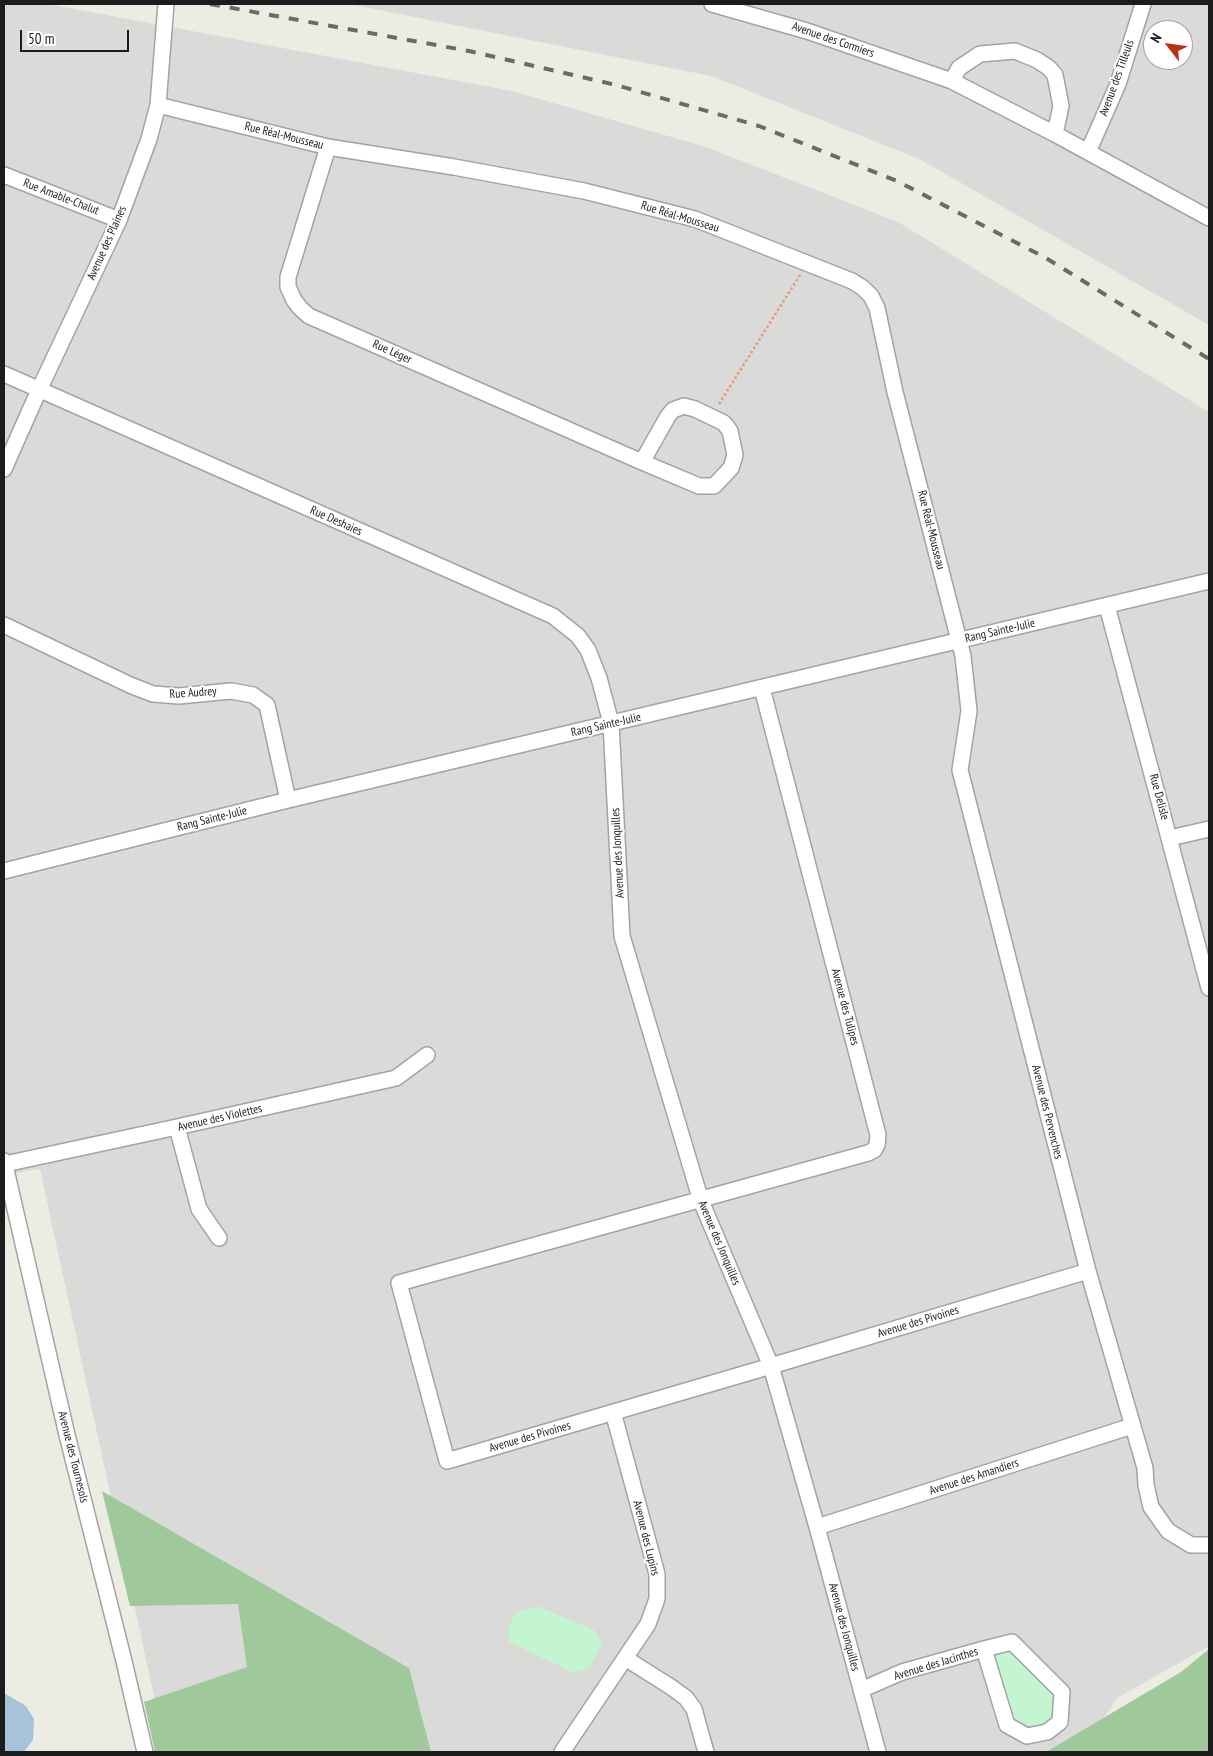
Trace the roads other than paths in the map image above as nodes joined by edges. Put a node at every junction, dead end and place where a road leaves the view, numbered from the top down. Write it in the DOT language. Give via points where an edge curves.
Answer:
graph roads {
  1 [pos="166,4"];
  2 [pos="712,4"];
  3 [pos="1143,4"];
  4 [pos="952,82"];
  5 [pos="158,105"];
  6 [pos="1055,134"];
  7 [pos="328,147"];
  8 [pos="1088,152"];
  9 [pos="4,175"];
  10 [pos="1209,218"];
  11 [pos="119,220"];
  12 [pos="4,374"];
  13 [pos="39,390"];
  14 [pos="642,462"];
  15 [pos="4,469"];
  16 [pos="1209,581"];
  17 [pos="1107,606"];
  18 [pos="4,625"];
  19 [pos="959,641"];
  20 [pos="762,688"];
  21 [pos="611,724"];
  22 [pos="288,800"];
  23 [pos="1209,829"];
  24 [pos="1170,838"];
  25 [pos="4,871"];
  26 [pos="1209,988"];
  27 [pos="427,1055"];
  28 [pos="177,1127"];
  29 [pos="4,1162"];
  30 [pos="700,1201"];
  31 [pos="219,1238"];
  32 [pos="1088,1271"];
  33 [pos="770,1366"];
  34 [pos="613,1412"];
  35 [pos="1132,1426"];
  36 [pos="816,1527"];
  37 [pos="1209,1545"];
  38 [pos="984,1649"];
  39 [pos="625,1658"];
  40 [pos="860,1690"];
  41 [pos="145,1752"];
  42 [pos="562,1752"];
  43 [pos="706,1752"];
  44 [pos="878,1752"];
  1 -- 5 [label="street, Avenue des Plaines"];
  2 -- 4 [label="street, Avenue des Cormiers" via="807,31"];
  3 -- 8 [label="street, Avenue des Tilleuls" via="1118,84"];
  4 -- 6 [label="street, Avenue des Cormiers"];
  4 -- 6 [label="street" via="959,68 980,54 1014,51 1037,60 1055,75 1061,106"];
  5 -- 7 [label="street, Rue Réal-Mousseau"];
  5 -- 11 [label="street, Avenue des Plaines" via="149,140"];
  6 -- 8 [label="street, Avenue des Cormiers"];
  7 -- 14 [label="street, Rue Léger" via="288,277 288,287 300,308 309,316"];
  7 -- 19 [label="street, Rue Réal-Mousseau" via="593,193 695,219 808,262 862,288 877,308"];
  8 -- 10 [label="street, Avenue des Cormiers"];
  9 -- 11 [label="street, Rue Amable-Chalut"];
  11 -- 13 [label="street, Avenue des Plaines"];
  12 -- 13 [label="street, Rue Deshaies"];
  13 -- 15 [label="street, Avenue des Plaines"];
  13 -- 21 [label="street, Rue Deshaies" via="553,616 578,636 588,650"];
  14 -- 14 [label="street, Rue Léger" via="699,486 714,486 731,468 735,455 730,431 712,416 684,406 668,416"];
  16 -- 17 [label="street, Rang Sainte-Julie"];
  17 -- 19 [label="street, Rang Sainte-Julie"];
  17 -- 24 [label="street, Rue Delisle"];
  18 -- 22 [label="street, Rue Audrey" via="152,694 179,696 231,691 253,695 267,705"];
  19 -- 20 [label="street, Rang Sainte-Julie"];
  19 -- 32 [label="street, Avenue des Pervenches" via="969,711 960,770"];
  20 -- 21 [label="street, Rang Sainte-Julie"];
  20 -- 30 [label="street, Avenue des Tulipes" via="878,1142 868,1154"];
  21 -- 22 [label="street, Rang Sainte-Julie"];
  21 -- 30 [label="street, Avenue des Jonquilles" via="622,936"];
  22 -- 25 [label="street, Rang Sainte-Julie"];
  23 -- 24 [label="street"];
  24 -- 26 [label="street, Rue Delisle"];
  27 -- 28 [label="street, Avenue des Violettes" via="396,1078"];
  28 -- 29 [label="street, Avenue des Violettes"];
  28 -- 31 [label="street" via="199,1208"];
  29 -- 41 [label="street, Avenue des Tournesols"];
  30 -- 33 [label="street, Avenue des Jonquilles"];
  30 -- 34 [label="street, Avenue des Pivoines" via="399,1283 447,1461"];
  32 -- 33 [label="street, Avenue des Pivoines"];
  32 -- 35 [label="street, Avenue des Pervenches"];
  33 -- 34 [label="street, Avenue des Pivoines"];
  33 -- 36 [label="street, Avenue des Jonquilles"];
  34 -- 39 [label="street, Avenue des Lupins" via="657,1574 657,1599 653,1612"];
  35 -- 36 [label="street, Avenue des Amandiers"];
  35 -- 37 [label="street, Avenue des Pervenches" via="1145,1468 1151,1507 1168,1531 1190,1545"];
  36 -- 40 [label="street, Avenue des Jonquilles"];
  38 -- 38 [label="street, Avenue des Jacinthes" via="1012,1642 1062,1692 1060,1722 1047,1732 1027,1736 1006,1725"];
  38 -- 40 [label="street, Avenue des Jacinthes" via="902,1672"];
  39 -- 42 [label="street, Avenue des Lupins"];
  39 -- 43 [label="street" via="686,1698 694,1709"];
  40 -- 44 [label="street, Avenue des Jonquilles"];
}
